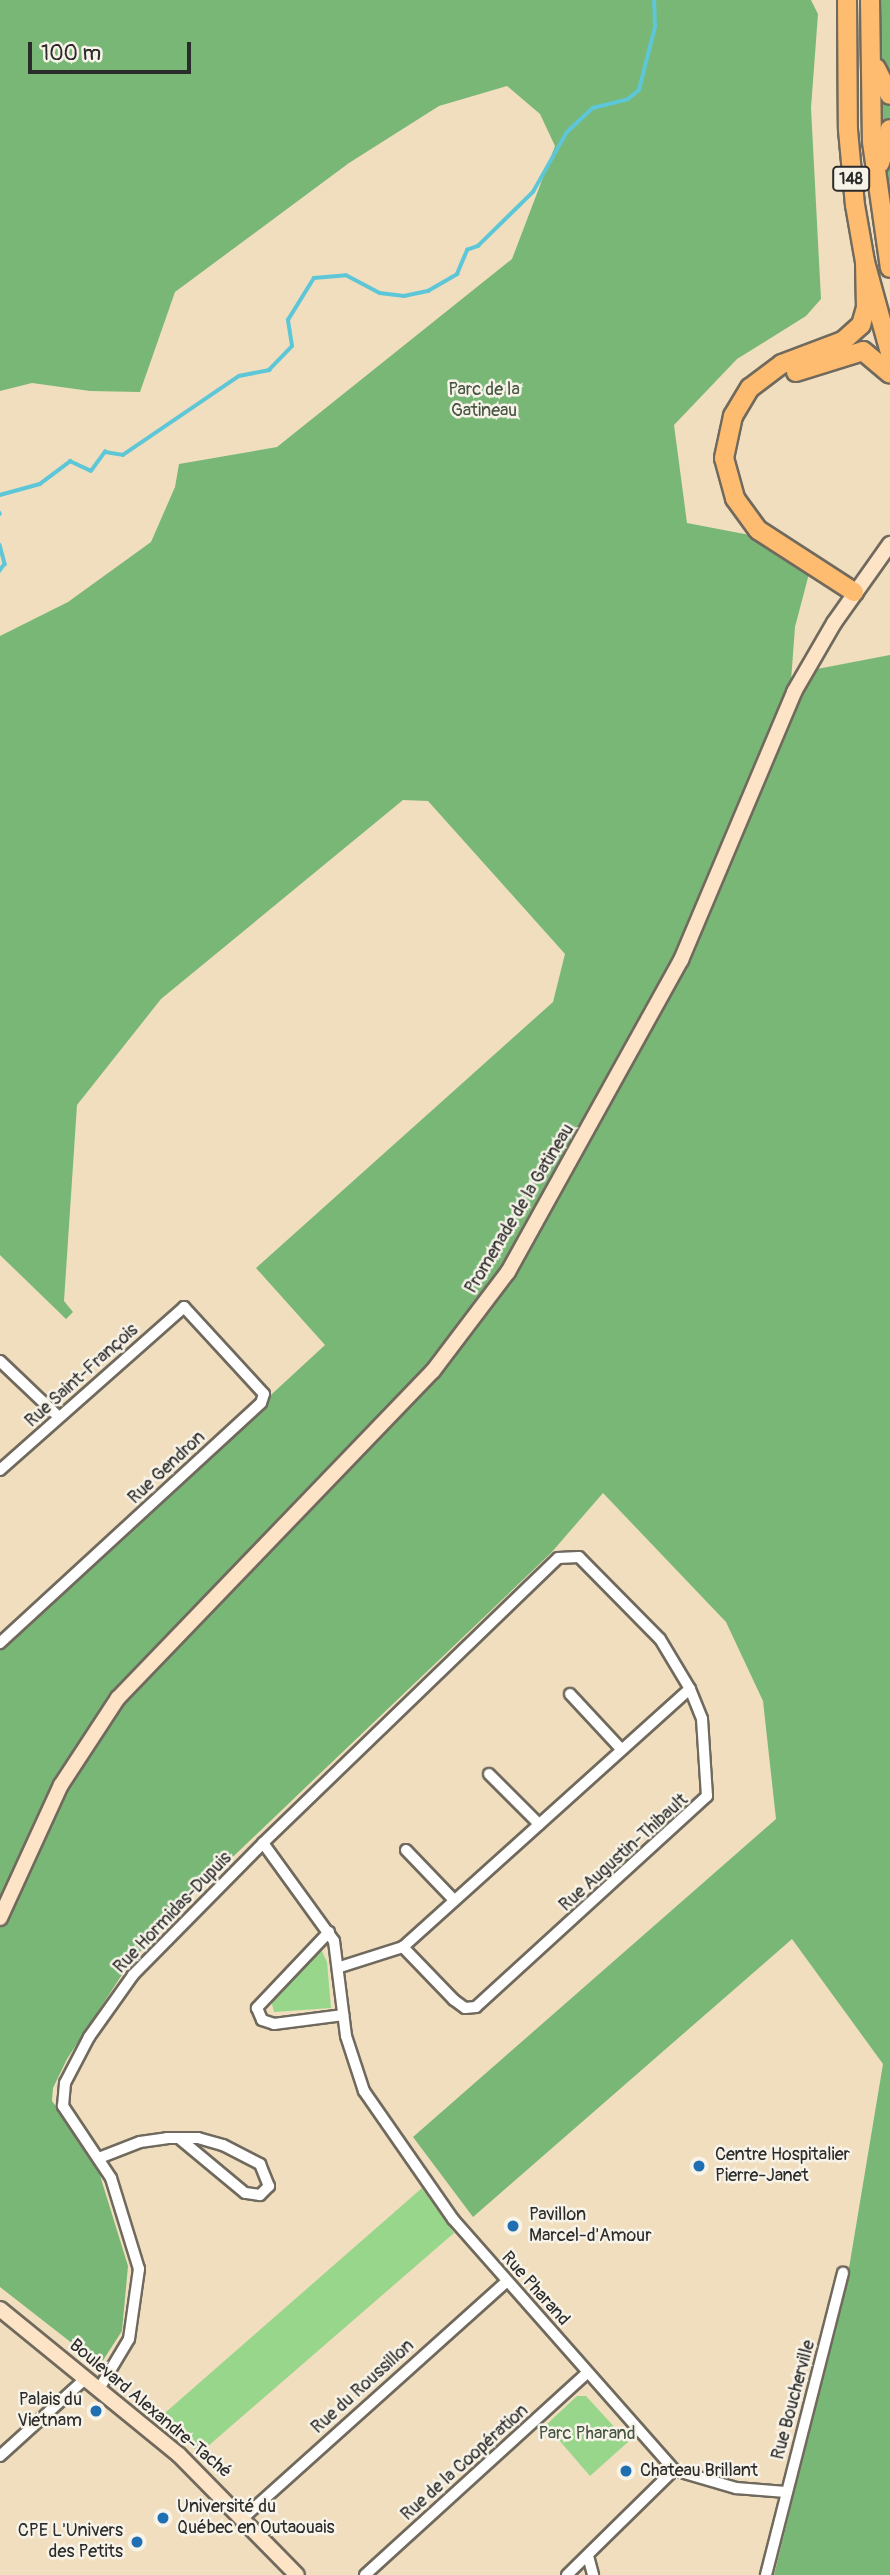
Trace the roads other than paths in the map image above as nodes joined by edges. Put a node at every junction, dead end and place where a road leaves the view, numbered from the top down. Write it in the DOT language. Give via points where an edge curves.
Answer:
graph roads {
  1 [pos="846,0"];
  2 [pos="870,0"];
  3 [pos="872,43"];
  4 [pos="890,96"];
  5 [pos="890,129"];
  6 [pos="877,190"];
  7 [pos="864,262"];
  8 [pos="890,268"];
  9 [pos="890,353"];
  10 [pos="890,374"];
  11 [pos="890,544"];
  12 [pos="857,588"];
  13 [pos="184,1307"];
  14 [pos="0,1361"];
  15 [pos="59,1417"];
  16 [pos="0,1470"];
  17 [pos="569,1554"];
  18 [pos="0,1643"];
  19 [pos="690,1689"];
  20 [pos="570,1694"];
  21 [pos="622,1750"];
  22 [pos="489,1774"];
  23 [pos="539,1824"];
  24 [pos="263,1843"];
  25 [pos="406,1850"];
  26 [pos="454,1900"];
  27 [pos="0,1917"];
  28 [pos="329,1932"];
  29 [pos="402,1947"];
  30 [pos="340,1967"];
  31 [pos="343,2015"];
  32 [pos="180,2138"];
  33 [pos="99,2158"];
  34 [pos="843,2273"];
  35 [pos="506,2282"];
  36 [pos="0,2309"];
  37 [pos="586,2374"];
  38 [pos="86,2378"];
  39 [pos="99,2389"];
  40 [pos="0,2456"];
  41 [pos="674,2470"];
  42 [pos="786,2492"];
  43 [pos="243,2518"];
  44 [pos="588,2556"];
  45 [pos="298,2575"];
  46 [pos="365,2575"];
  47 [pos="567,2575"];
  48 [pos="593,2575"];
  49 [pos="766,2575"];
  1 -- 7 [label="highway, 148" via="849,156"];
  2 -- 3 [label="highway, 148"];
  3 -- 4 [label="highway" via="878,78"];
  3 -- 6 [label="highway, 148"];
  5 -- 6 [label="highway" via="883,145"];
  6 -- 8 [label="highway, 148"];
  7 -- 9 [label="highway, 148"];
  7 -- 12 [label="highway" via="866,308 861,325 843,341 782,365 750,388 733,416 724,458 735,498 752,524"];
  10 -- 12 [label="highway" via="863,351 790,374 759,396 736,444 740,483 762,519"];
  11 -- 12 [label="street, Promenade de la Gatineau"];
  12 -- 27 [label="street, Promenade de la Gatineau" via="784,712 670,983 508,1272 448,1354 152,1659 108,1711 61,1785"];
  13 -- 15 [label="street, Rue Saint-François"];
  13 -- 18 [label="street, Rue Gendron" via="264,1394 261,1403"];
  14 -- 15 [label="street"];
  15 -- 16 [label="street, Rue Saint-François"];
  17 -- 19 [label="street, Rue Augustin-Thibault" via="584,1559 660,1639"];
  17 -- 24 [label="street, Rue Hormidas-Dupuis" via="558,1558"];
  19 -- 21 [label="street"];
  19 -- 29 [label="street, Rue Augustin-Thibault" via="702,1719 709,1777 704,1801 486,2000 470,2008 460,2004"];
  20 -- 21 [label="street"];
  21 -- 23 [label="street"];
  22 -- 23 [label="street"];
  23 -- 26 [label="street"];
  24 -- 28 [label="street, Rue Pharand"];
  24 -- 33 [label="street, Rue Hormidas-Dupuis" via="133,1975 74,2065 62,2093 63,2106"];
  25 -- 26 [label="street"];
  26 -- 29 [label="street"];
  28 -- 30 [label="street, Rue Pharand"];
  28 -- 31 [label="street" via="257,2008 262,2020 274,2024"];
  29 -- 30 [label="street"];
  30 -- 31 [label="street, Rue Pharand"];
  31 -- 35 [label="street, Rue Pharand" via="355,2071 372,2106"];
  32 -- 32 [label="street" via="245,2193 266,2192 267,2171 247,2157 210,2140"];
  32 -- 33 [label="street" via="140,2141"];
  33 -- 39 [label="street, Rue Hormidas-Dupuis" via="123,2211 139,2269 129,2339"];
  34 -- 42 [label="street, Rue Boucherville"];
  35 -- 37 [label="street, Rue Pharand"];
  35 -- 43 [label="street, Rue du Roussillon"];
  36 -- 38 [label="street, Boulevard Alexandre-Taché"];
  37 -- 41 [label="street, Rue Pharand"];
  37 -- 46 [label="street, Rue de la Coopération"];
  38 -- 39 [label="street, Boulevard Alexandre-Taché"];
  38 -- 40 [label="street"];
  39 -- 43 [label="street, Boulevard Alexandre-Taché" via="179,2455"];
  41 -- 42 [label="street" via="729,2486"];
  41 -- 44 [label="street"];
  42 -- 49 [label="street, Rue Boucherville"];
  43 -- 45 [label="street, Boulevard Alexandre-Taché"];
  44 -- 47 [label="street"];
  44 -- 48 [label="street"];
}
